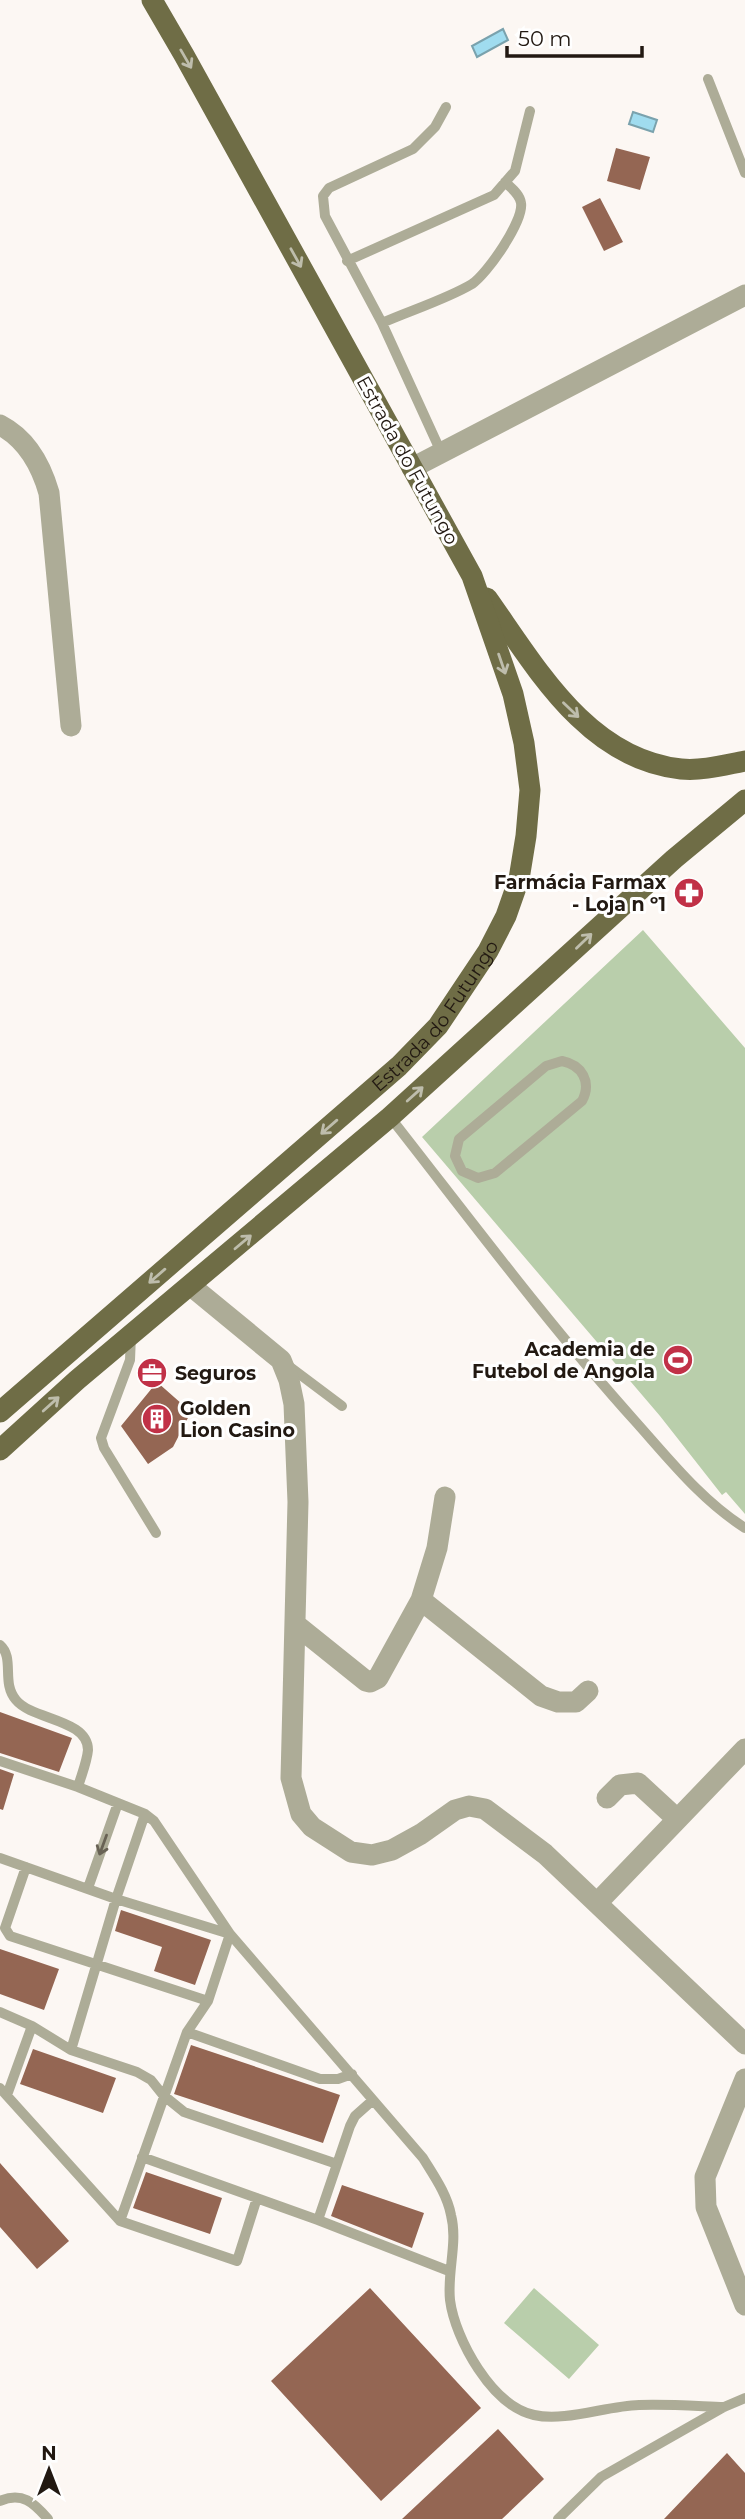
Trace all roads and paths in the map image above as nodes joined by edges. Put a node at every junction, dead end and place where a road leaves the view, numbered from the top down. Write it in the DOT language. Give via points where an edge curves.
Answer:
graph roads {
  1 [pos="152,0"];
  2 [pos="708,79"];
  3 [pos="446,107"];
  4 [pos="530,111"];
  5 [pos="745,173"];
  6 [pos="505,182"];
  7 [pos="347,261"];
  8 [pos="745,295"];
  9 [pos="382,323"];
  10 [pos="0,425"];
  11 [pos="442,452"];
  12 [pos="412,468"];
  13 [pos="472,576"];
  14 [pos="71,726"];
  15 [pos="745,761"];
  16 [pos="745,800"];
  17 [pos="390,1117"];
  18 [pos="457,1164"];
  19 [pos="439,1179"];
  20 [pos="191,1286"];
  21 [pos="131,1335"];
  22 [pos="281,1360"];
  23 [pos="342,1406"];
  24 [pos="0,1412"];
  25 [pos="0,1450"];
  26 [pos="445,1497"];
  27 [pos="745,1528"];
  28 [pos="156,1533"];
  29 [pos="421,1600"];
  30 [pos="295,1624"];
  31 [pos="0,1645"];
  32 [pos="588,1691"];
  33 [pos="745,1749"];
  34 [pos="0,1760"];
  35 [pos="78,1787"];
  36 [pos="607,1798"];
  37 [pos="118,1802"];
  38 [pos="145,1814"];
  39 [pos="677,1819"];
  40 [pos="0,1857"];
  41 [pos="26,1867"];
  42 [pos="88,1888"];
  43 [pos="116,1899"];
  44 [pos="598,1902"];
  45 [pos="230,1934"];
  46 [pos="96,1965"];
  47 [pos="208,2001"];
  48 [pos="0,2012"];
  49 [pos="32,2025"];
  50 [pos="187,2032"];
  51 [pos="745,2044"];
  52 [pos="71,2050"];
  53 [pos="352,2074"];
  54 [pos="745,2079"];
  55 [pos="3,2092"];
  56 [pos="163,2095"];
  57 [pos="373,2100"];
  58 [pos="142,2157"];
  59 [pos="337,2164"];
  60 [pos="257,2198"];
  61 [pos="318,2220"];
  62 [pos="120,2221"];
  63 [pos="449,2271"];
  64 [pos="745,2305"];
  65 [pos="745,2398"];
  66 [pos="724,2407"];
  67 [pos="0,2501"];
  68 [pos="48,2519"];
  69 [pos="558,2519"];
  1 -- 12 [label="main road, Estrada do Futungo, one-way"];
  2 -- 5 [label="lane"];
  3 -- 7 [label="lane" via="427,137 413,149 329,188 323,196 325,216"];
  4 -- 6 [label="lane" via="515,171"];
  6 -- 7 [label="lane" via="494,195"];
  6 -- 9 [label="lane" via="520,196 522,205 519,218 487,270 471,284"];
  7 -- 9 [label="lane"];
  8 -- 11 [label="street"];
  9 -- 11 [label="lane"];
  10 -- 14 [label="street" via="13,431 30,451 43,470 49,493"];
  11 -- 12 [label="street"];
  12 -- 13 [label="main road, Estrada do Futungo"];
  13 -- 15 [label="main road, one-way" via="550,687 604,739 649,762 681,768"];
  13 -- 24 [label="main road, Estrada do Futungo, one-way" via="513,694 530,790 519,879 488,951 438,1026 399,1066"];
  17 -- 16 [label="main road, Estrada do Futungo, one-way"];
  17 -- 19 [label="lane"];
  20 -- 17 [label="main road, Estrada do Futungo, one-way"];
  18 -- 18 [label="lane" via="459,1139 547,1066 562,1061 582,1072 587,1086 582,1101 495,1174 478,1178"];
  18 -- 19 [label="lane"];
  19 -- 27 [label="lane" via="609,1392 699,1493"];
  20 -- 21 [label="main road, Estrada do Futungo"];
  20 -- 22 [label="street"];
  25 -- 21 [label="main road, Estrada do Futungo, one-way"];
  21 -- 28 [label="lane" via="130,1360 101,1438"];
  22 -- 23 [label="lane"];
  22 -- 30 [label="street" via="294,1404 298,1502"];
  26 -- 29 [label="street" via="437,1549"];
  29 -- 30 [label="street" via="378,1678 370,1682"];
  29 -- 32 [label="street" via="541,1696 576,1702"];
  30 -- 44 [label="street" via="291,1778 301,1814 312,1827 351,1852 372,1855 392,1850 455,1810 469,1806 485,1809"];
  31 -- 35 [label="lane" via="6,1653 8,1685 16,1701 72,1727 86,1739 88,1751"];
  33 -- 39 [label="street"];
  34 -- 35 [label="lane"];
  35 -- 37 [label="lane"];
  36 -- 39 [label="street" via="620,1785 638,1783"];
  37 -- 38 [label="lane"];
  37 -- 42 [label="lane, one-way"];
  38 -- 43 [label="lane"];
  38 -- 45 [label="lane"];
  39 -- 44 [label="street"];
  40 -- 41 [label="lane"];
  41 -- 42 [label="lane"];
  41 -- 46 [label="lane" via="7,1933"];
  42 -- 43 [label="lane"];
  43 -- 45 [label="lane"];
  43 -- 46 [label="lane"];
  44 -- 51 [label="street"];
  45 -- 47 [label="lane"];
  45 -- 53 [label="lane"];
  46 -- 47 [label="lane"];
  46 -- 52 [label="lane"];
  47 -- 50 [label="lane"];
  48 -- 49 [label="lane"];
  49 -- 52 [label="lane"];
  49 -- 55 [label="lane"];
  50 -- 53 [label="lane" via="320,2079 338,2080"];
  50 -- 56 [label="lane"];
  52 -- 56 [label="lane" via="137,2072"];
  53 -- 57 [label="lane"];
  54 -- 64 [label="street" via="705,2177 704,2193"];
  55 -- 62 [label="lane"];
  56 -- 58 [label="lane"];
  56 -- 59 [label="lane" via="184,2112"];
  57 -- 59 [label="lane" via="349,2126"];
  57 -- 63 [label="lane" via="423,2158 446,2198 452,2217"];
  58 -- 60 [label="lane"];
  58 -- 62 [label="lane"];
  59 -- 61 [label="lane"];
  60 -- 61 [label="lane"];
  60 -- 62 [label="lane" via="237,2261"];
  61 -- 63 [label="lane"];
  63 -- 66 [label="lane" via="450,2301 468,2354 493,2387 532,2415 561,2417 639,2405"];
  65 -- 66 [label="lane"];
  66 -- 69 [label="lane" via="601,2477"];
  67 -- 68 [label="lane" via="23,2497"];
}
